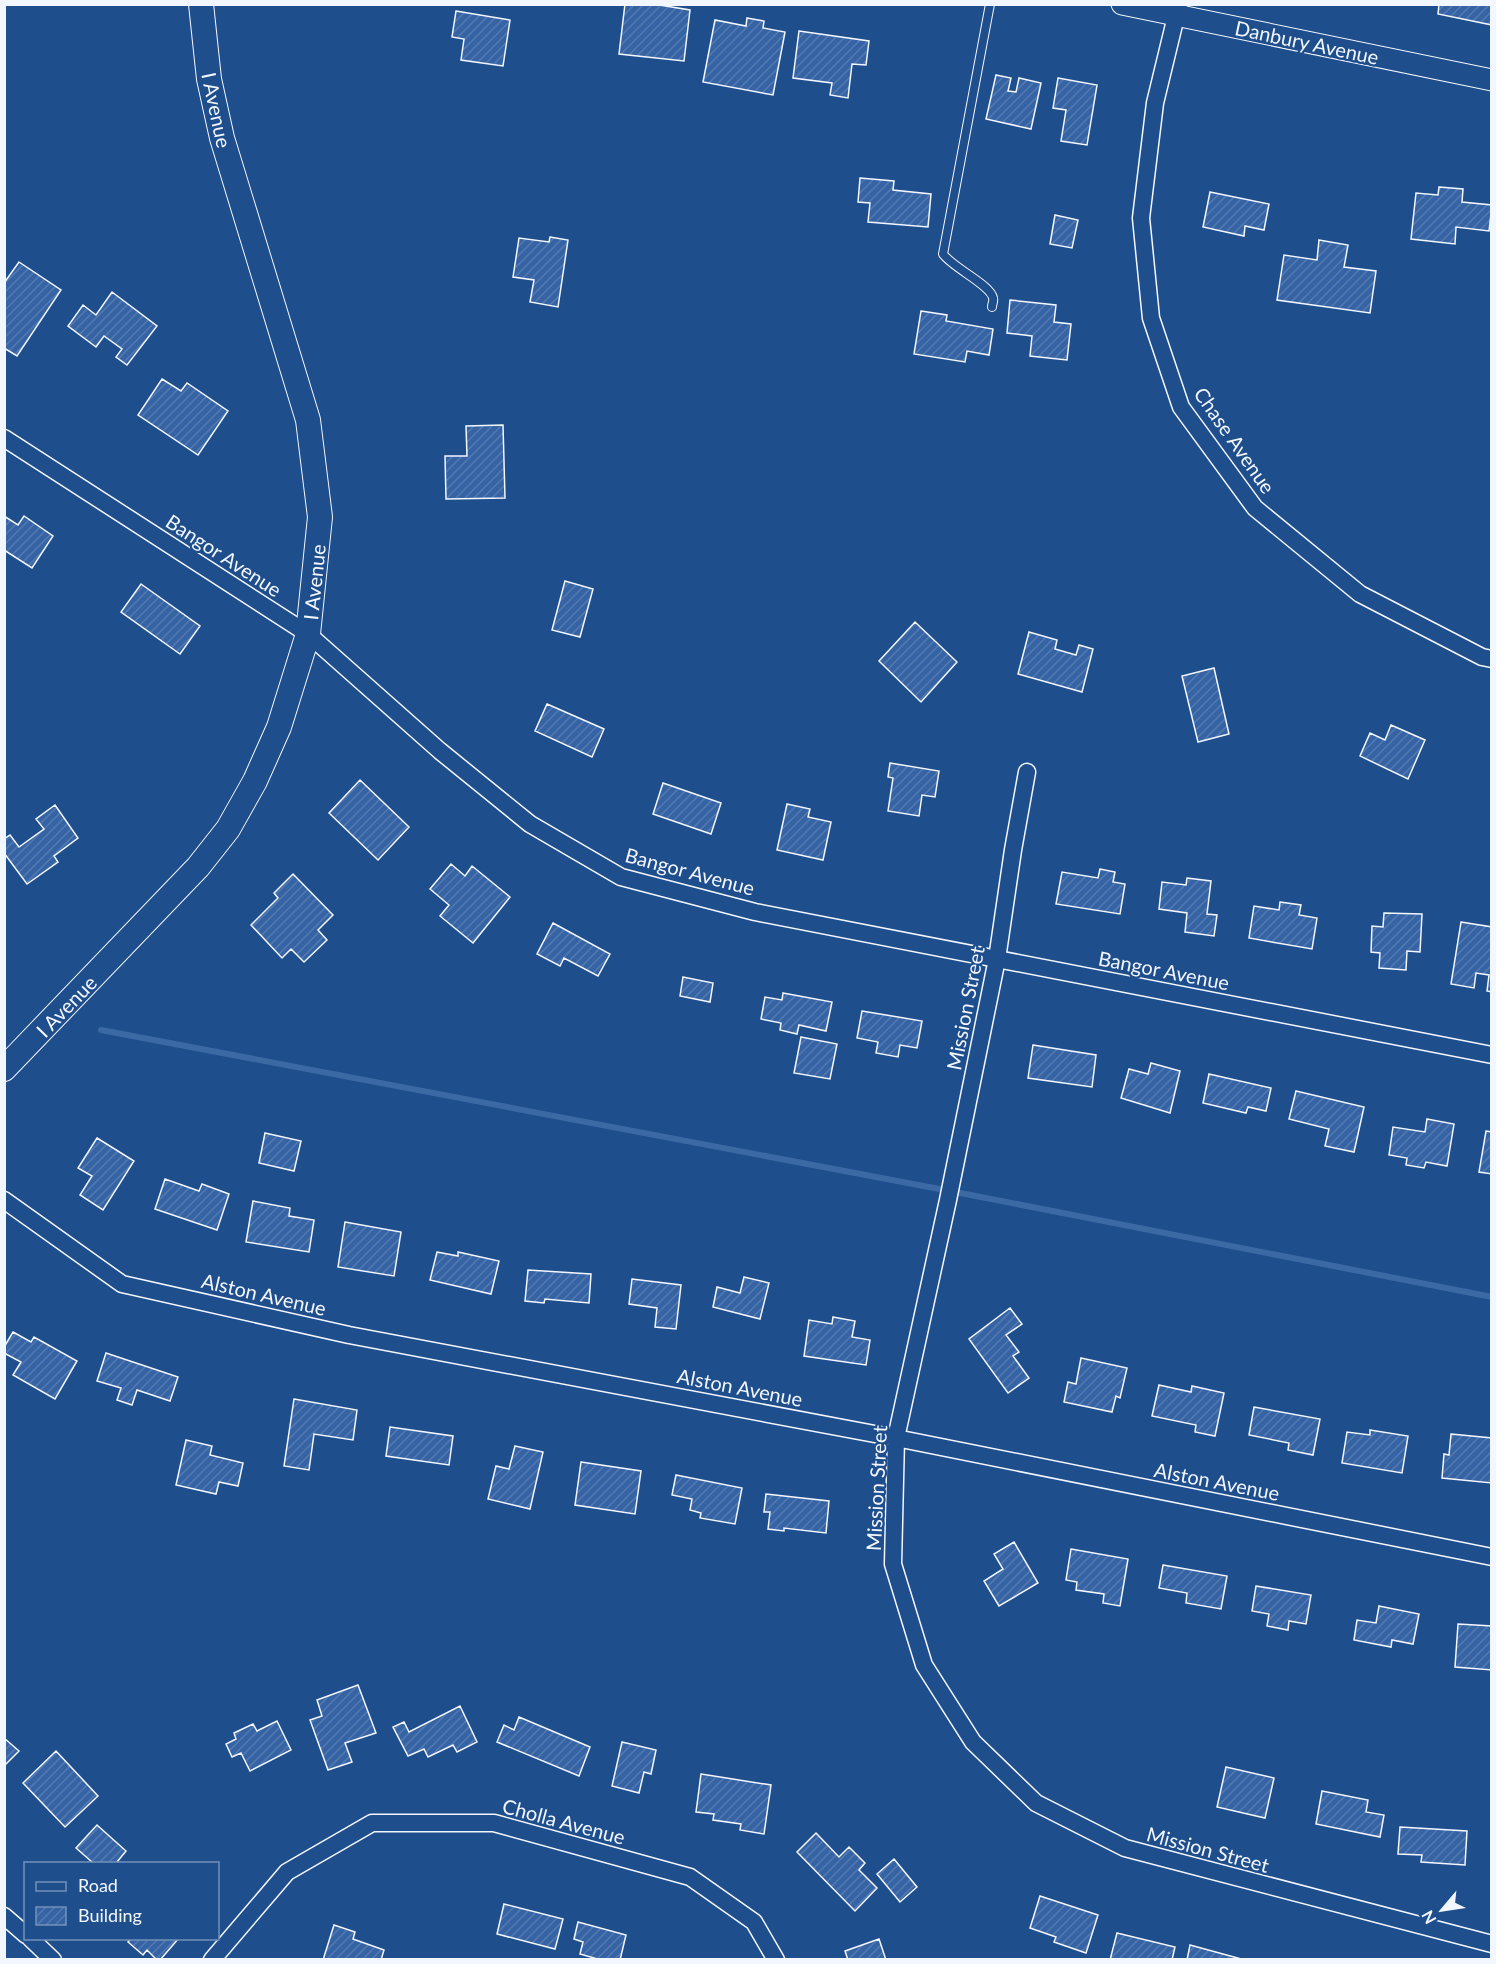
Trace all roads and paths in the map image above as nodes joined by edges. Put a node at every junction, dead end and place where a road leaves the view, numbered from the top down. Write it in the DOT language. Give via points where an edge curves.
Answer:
graph roads {
  1 [pos="201,4"];
  2 [pos="990,4"];
  3 [pos="1122,4"];
  4 [pos="1177,10"];
  5 [pos="1491,80"];
  6 [pos="992,307"];
  7 [pos="4,438"];
  8 [pos="308,634"];
  9 [pos="1491,659"];
  10 [pos="1027,772"];
  11 [pos="997,959"];
  12 [pos="1491,1055"];
  13 [pos="4,1070"];
  14 [pos="4,1200"];
  15 [pos="896,1438"];
  16 [pos="1491,1557"];
  17 [pos="4,1916"];
  18 [pos="24,1933"];
  19 [pos="32,1940"];
  20 [pos="1491,1944"];
  21 [pos="53,1959"];
  22 [pos="212,1959"];
  23 [pos="776,1959"];
  1 -- 8 [label="main road, I Avenue" via="209,79 222,138 308,420 320,517"];
  2 -- 6 [label="lane" via="943,254 987,286 993,297"];
  3 -- 4 [label="street, Danbury Avenue"];
  4 -- 5 [label="street, Danbury Avenue"];
  4 -- 9 [label="street, Chase Avenue" via="1155,103 1141,218 1151,318 1181,406 1256,508 1351,587"];
  7 -- 8 [label="street, Bangor Avenue"];
  8 -- 11 [label="street, Bangor Avenue" via="440,751 530,824 621,878 755,912"];
  8 -- 13 [label="main road, I Avenue" via="279,727 228,829 182,884"];
  10 -- 11 [label="street, Mission Street"];
  11 -- 12 [label="street, Bangor Avenue"];
  11 -- 15 [label="street, Mission Street"];
  14 -- 15 [label="street, Alston Avenue" via="123,1284 349,1335"];
  15 -- 16 [label="street, Alston Avenue"];
  15 -- 20 [label="street, Mission Street" via="893,1564 924,1665 973,1742 1036,1803 1125,1848"];
  17 -- 18 [label="street"];
  19 -- 21 [label="street"];
  22 -- 23 [label="street, Cholla Avenue" via="287,1872 372,1823 494,1823 690,1877 754,1922"];
}
